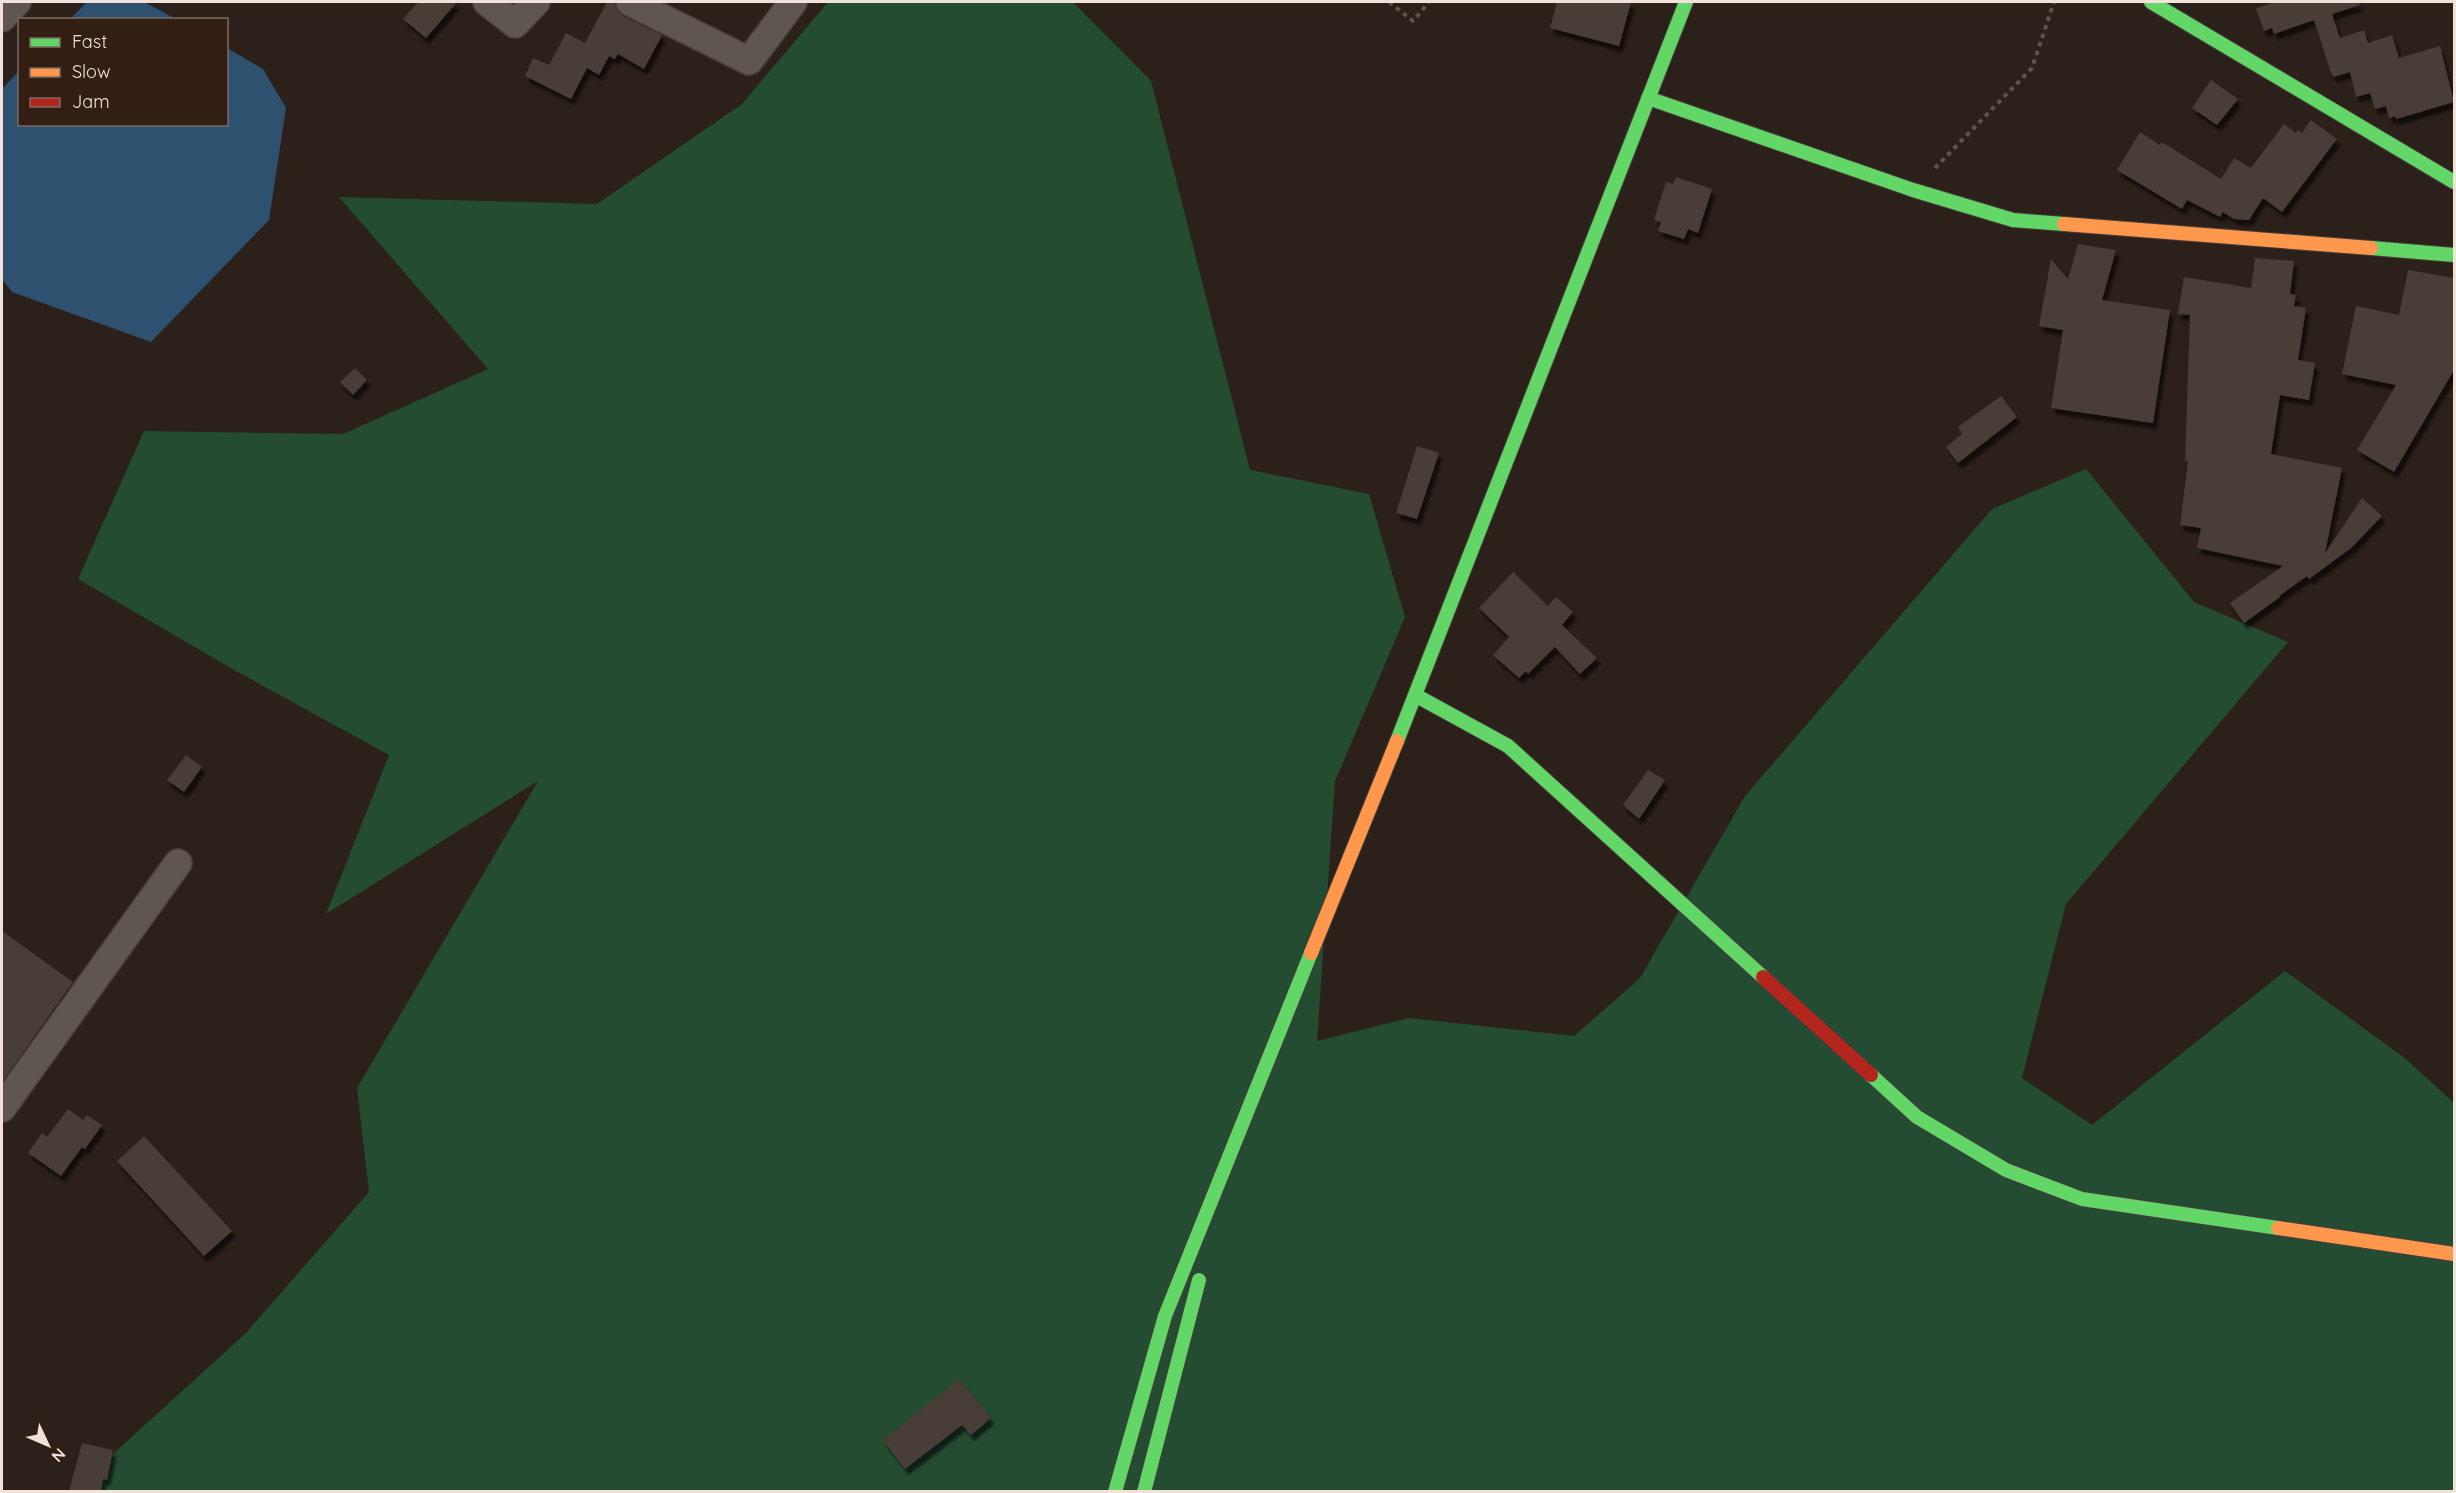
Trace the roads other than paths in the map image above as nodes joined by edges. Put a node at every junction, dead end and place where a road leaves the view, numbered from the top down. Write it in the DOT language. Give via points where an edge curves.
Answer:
graph roads {
  1 [pos="17,2"];
  2 [pos="487,2"];
  3 [pos="536,2"];
  4 [pos="630,2"];
  5 [pos="793,2"];
  6 [pos="1686,2"];
  7 [pos="2151,2"];
  8 [pos="2,18"];
  9 [pos="1648,98"];
  10 [pos="2454,182"];
  11 [pos="2454,255"];
  12 [pos="1415,695"];
  13 [pos="178,862"];
  14 [pos="2,1108"];
  15 [pos="1235,1142"];
  16 [pos="2454,1254"];
  17 [pos="1115,1491"];
  18 [pos="1144,1491"];
  1 -- 8 [label="street"];
  2 -- 3 [label="street" via="515,24"];
  4 -- 5 [label="street" via="749,61"];
  6 -- 9 [label="street"];
  7 -- 10 [label="street"];
  9 -- 11 [label="street" via="1913,190 2013,220"];
  9 -- 12 [label="street"];
  12 -- 15 [label="street"];
  12 -- 16 [label="street" via="1508,746 1917,1117 2006,1170 2082,1199"];
  13 -- 14 [label="street"];
  15 -- 17 [label="street" via="1165,1316"];
  15 -- 18 [label="street"];
}
